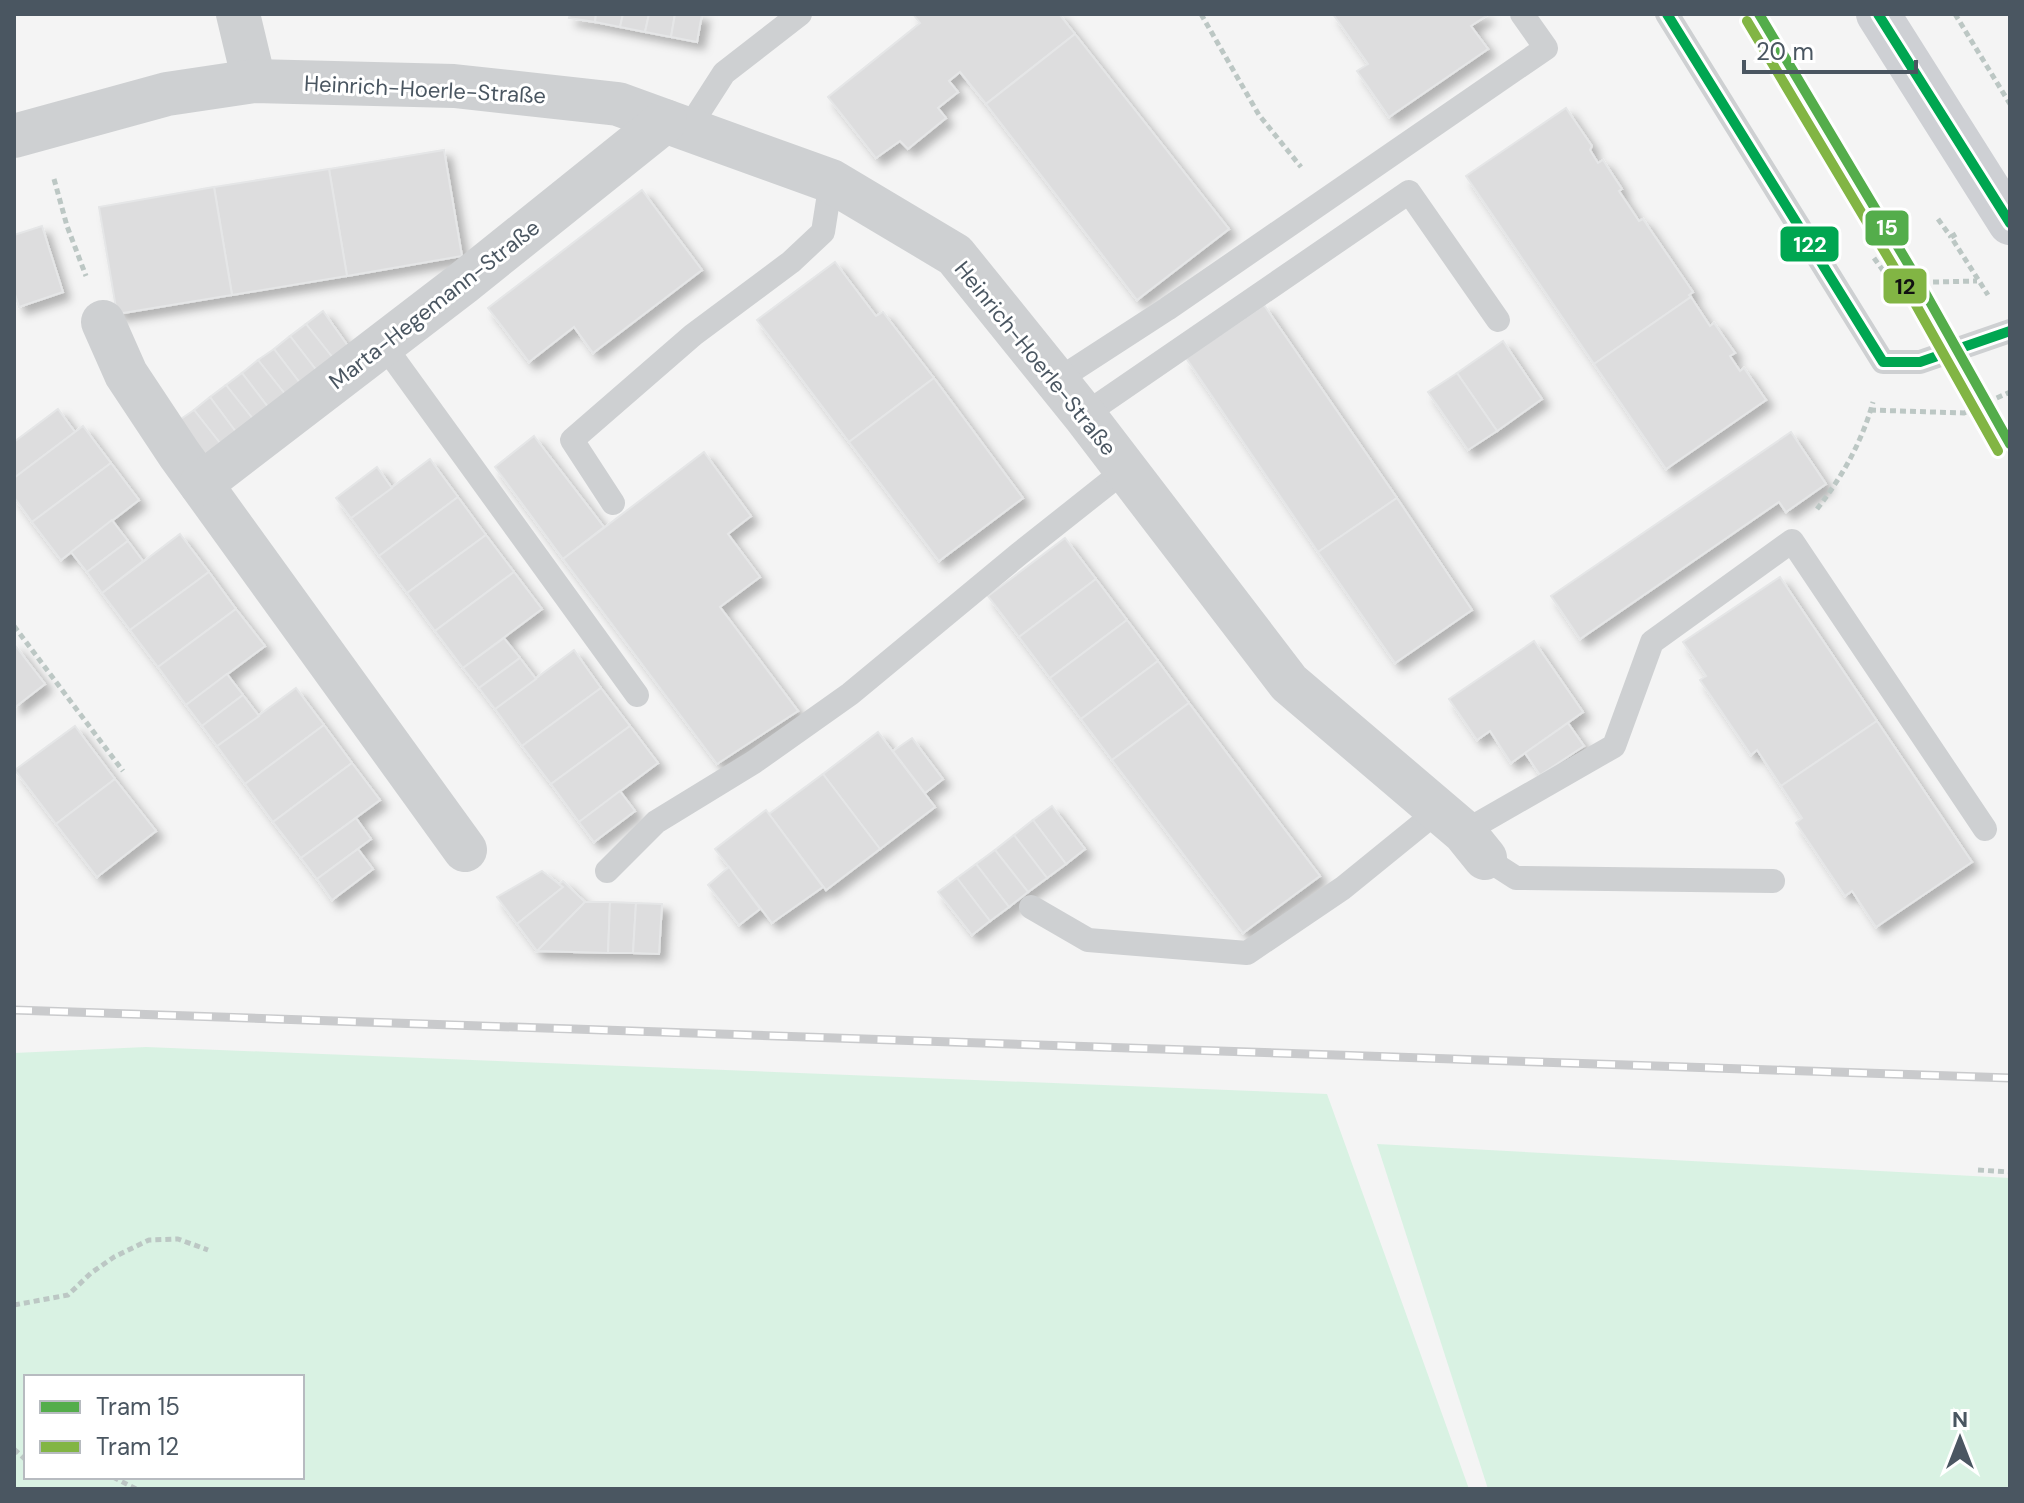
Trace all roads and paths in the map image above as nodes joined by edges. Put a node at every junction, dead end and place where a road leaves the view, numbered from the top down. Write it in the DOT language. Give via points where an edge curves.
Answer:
graph roads {
  1 [pos="238,14"];
  2 [pos="800,14"];
  3 [pos="1201,14"];
  4 [pos="1522,14"];
  5 [pos="1667,14"];
  6 [pos="1878,14"];
  7 [pos="1955,14"];
  8 [pos="254,81"];
  9 [pos="2010,104"];
  10 [pos="676,125"];
  11 [pos="27,132"];
  12 [pos="831,181"];
  13 [pos="1326,199"];
  14 [pos="1938,219"];
  15 [pos="2010,223"];
  16 [pos="1951,237"];
  17 [pos="1874,258"];
  18 [pos="1978,281"];
  19 [pos="1498,320"];
  20 [pos="103,322"];
  21 [pos="2010,331"];
  22 [pos="383,344"];
  23 [pos="1056,381"];
  24 [pos="2010,392"];
  25 [pos="1084,415"];
  26 [pos="1125,470"];
  27 [pos="201,484"];
  28 [pos="613,503"];
  29 [pos="1792,541"];
  30 [pos="14,626"];
  31 [pos="637,695"];
  32 [pos="123,771"];
  33 [pos="1985,829"];
  34 [pos="1463,834"];
  35 [pos="465,850"];
  36 [pos="607,871"];
  37 [pos="1773,881"];
  38 [pos="1031,907"];
  39 [pos="1978,1170"];
  40 [pos="2010,1172"];
  41 [pos="208,1250"];
  42 [pos="14,1305"];
  43 [pos="117,1479"];
  44 [pos="136,1489"];
  1 -- 8 [label="street"];
  2 -- 10 [label="lane" via="724,73"];
  3 -- 13 [label="path" via="1259,115"];
  4 -- 13 [label="lane" via="1546,48"];
  5 -- 21 [label="lane" via="1883,362 1920,362"];
  6 -- 15 [label="main road"];
  7 -- 9 [label="path"];
  8 -- 10 [label="street, Heinrich-Hoerle-Straße" via="454,86 618,104"];
  8 -- 11 [label="street, Heinrich-Hoerle-Straße" via="167,94"];
  10 -- 12 [label="street, Heinrich-Hoerle-Straße"];
  10 -- 22 [label="street, Marta-Hegemann-Straße"];
  11 -- 20 [label="path"];
  12 -- 23 [label="street, Heinrich-Hoerle-Straße" via="955,255"];
  12 -- 28 [label="lane" via="823,232 572,440"];
  13 -- 23 [label="lane"];
  14 -- 16 [label="path"];
  17 -- 18 [label="path" via="1892,283"];
  19 -- 25 [label="lane" via="1409,192"];
  20 -- 27 [label="street" via="126,374"];
  22 -- 27 [label="street, Marta-Hegemann-Straße"];
  22 -- 31 [label="lane"];
  23 -- 25 [label="street, Heinrich-Hoerle-Straße"];
  24 -- 29 [label="path" via="1964,413 1870,410 1841,478"];
  25 -- 26 [label="street, Heinrich-Hoerle-Straße"];
  26 -- 34 [label="street, Heinrich-Hoerle-Straße" via="1289,683"];
  26 -- 36 [label="lane" via="850,694 656,822"];
  27 -- 35 [label="street"];
  29 -- 33 [label="lane"];
  29 -- 34 [label="lane" via="1652,642 1614,746"];
  30 -- 32 [label="path"];
  34 -- 37 [label="lane" via="1516,878"];
  34 -- 38 [label="lane" via="1343,888 1247,953 1088,940"];
  39 -- 40 [label="path"];
  41 -- 42 [label="path" via="178,1239 149,1240 114,1257 68,1295"];
  43 -- 44 [label="path"];
}
